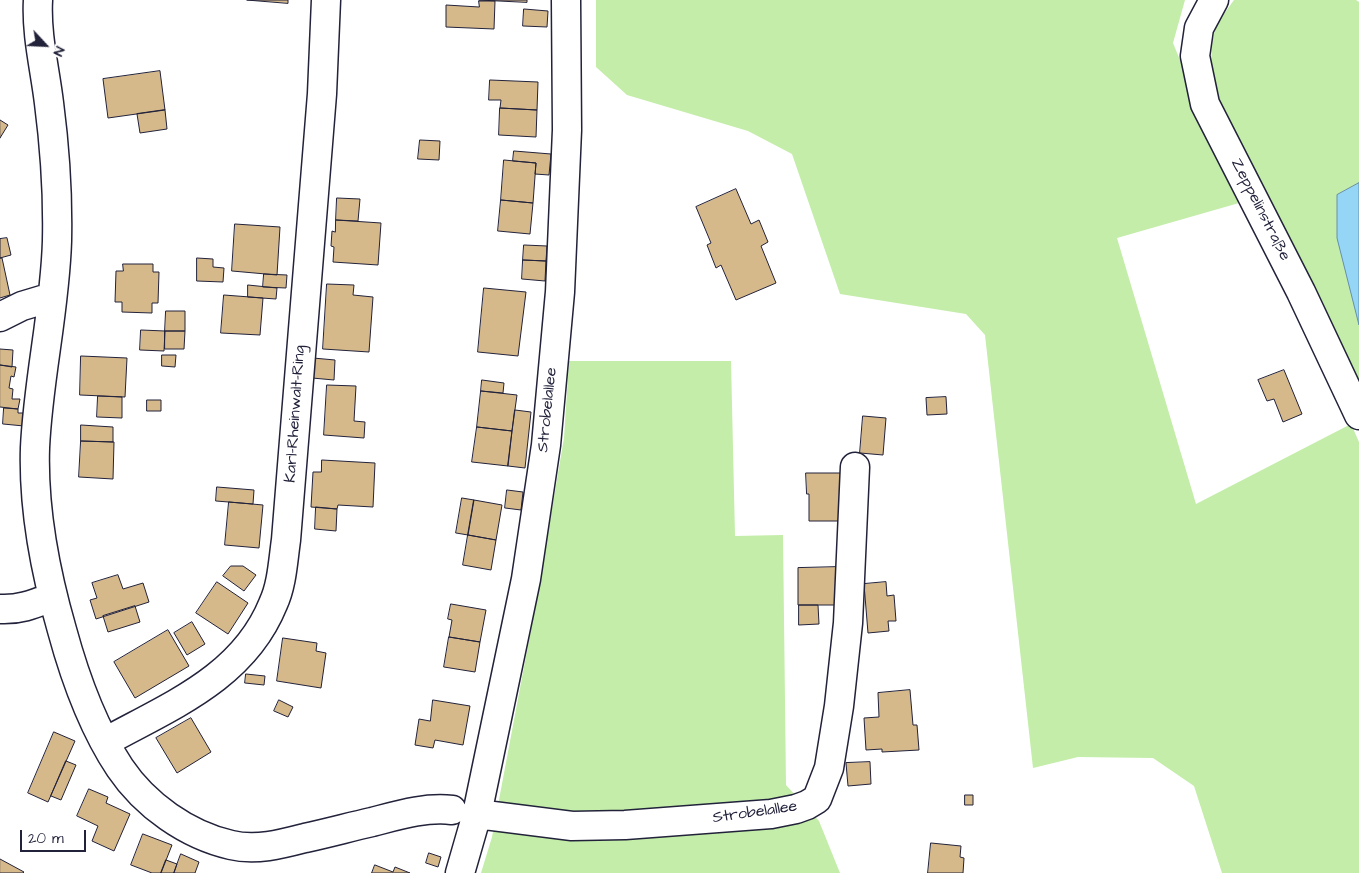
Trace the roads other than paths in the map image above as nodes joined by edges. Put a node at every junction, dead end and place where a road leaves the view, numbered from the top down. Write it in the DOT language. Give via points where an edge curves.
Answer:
graph roads {
  1 [pos="38,0"];
  2 [pos="326,0"];
  3 [pos="566,0"];
  4 [pos="1214,0"];
  5 [pos="52,297"];
  6 [pos="0,317"];
  7 [pos="1359,415"];
  8 [pos="856,467"];
  9 [pos="52,597"];
  10 [pos="0,609"];
  11 [pos="105,742"];
  12 [pos="464,812"];
  13 [pos="460,873"];
  1 -- 5 [label="street" via="39,37 56,172 57,242"];
  2 -- 11 [label="street, Karl-Rheinwalt-Ring" via="322,94 286,540 274,603 247,649 225,671"];
  3 -- 12 [label="street, Strobelallee" via="567,130 560,282 546,445 526,579"];
  4 -- 7 [label="street, Zeppelinstraße" via="1199,28 1195,56 1205,104 1301,292"];
  5 -- 6 [label="street"];
  5 -- 9 [label="street" via="38,397 35,451 36,502"];
  8 -- 12 [label="street, Strobelallee" via="848,623 839,706 829,768 817,798 796,809 771,814 625,825 572,826"];
  9 -- 10 [label="street" via="28,607"];
  9 -- 11 [label="street" via="84,700"];
  11 -- 12 [label="street" via="121,769 158,809 195,832 233,846 284,844 434,808"];
  12 -- 13 [label="street, Strobelallee"];
}
